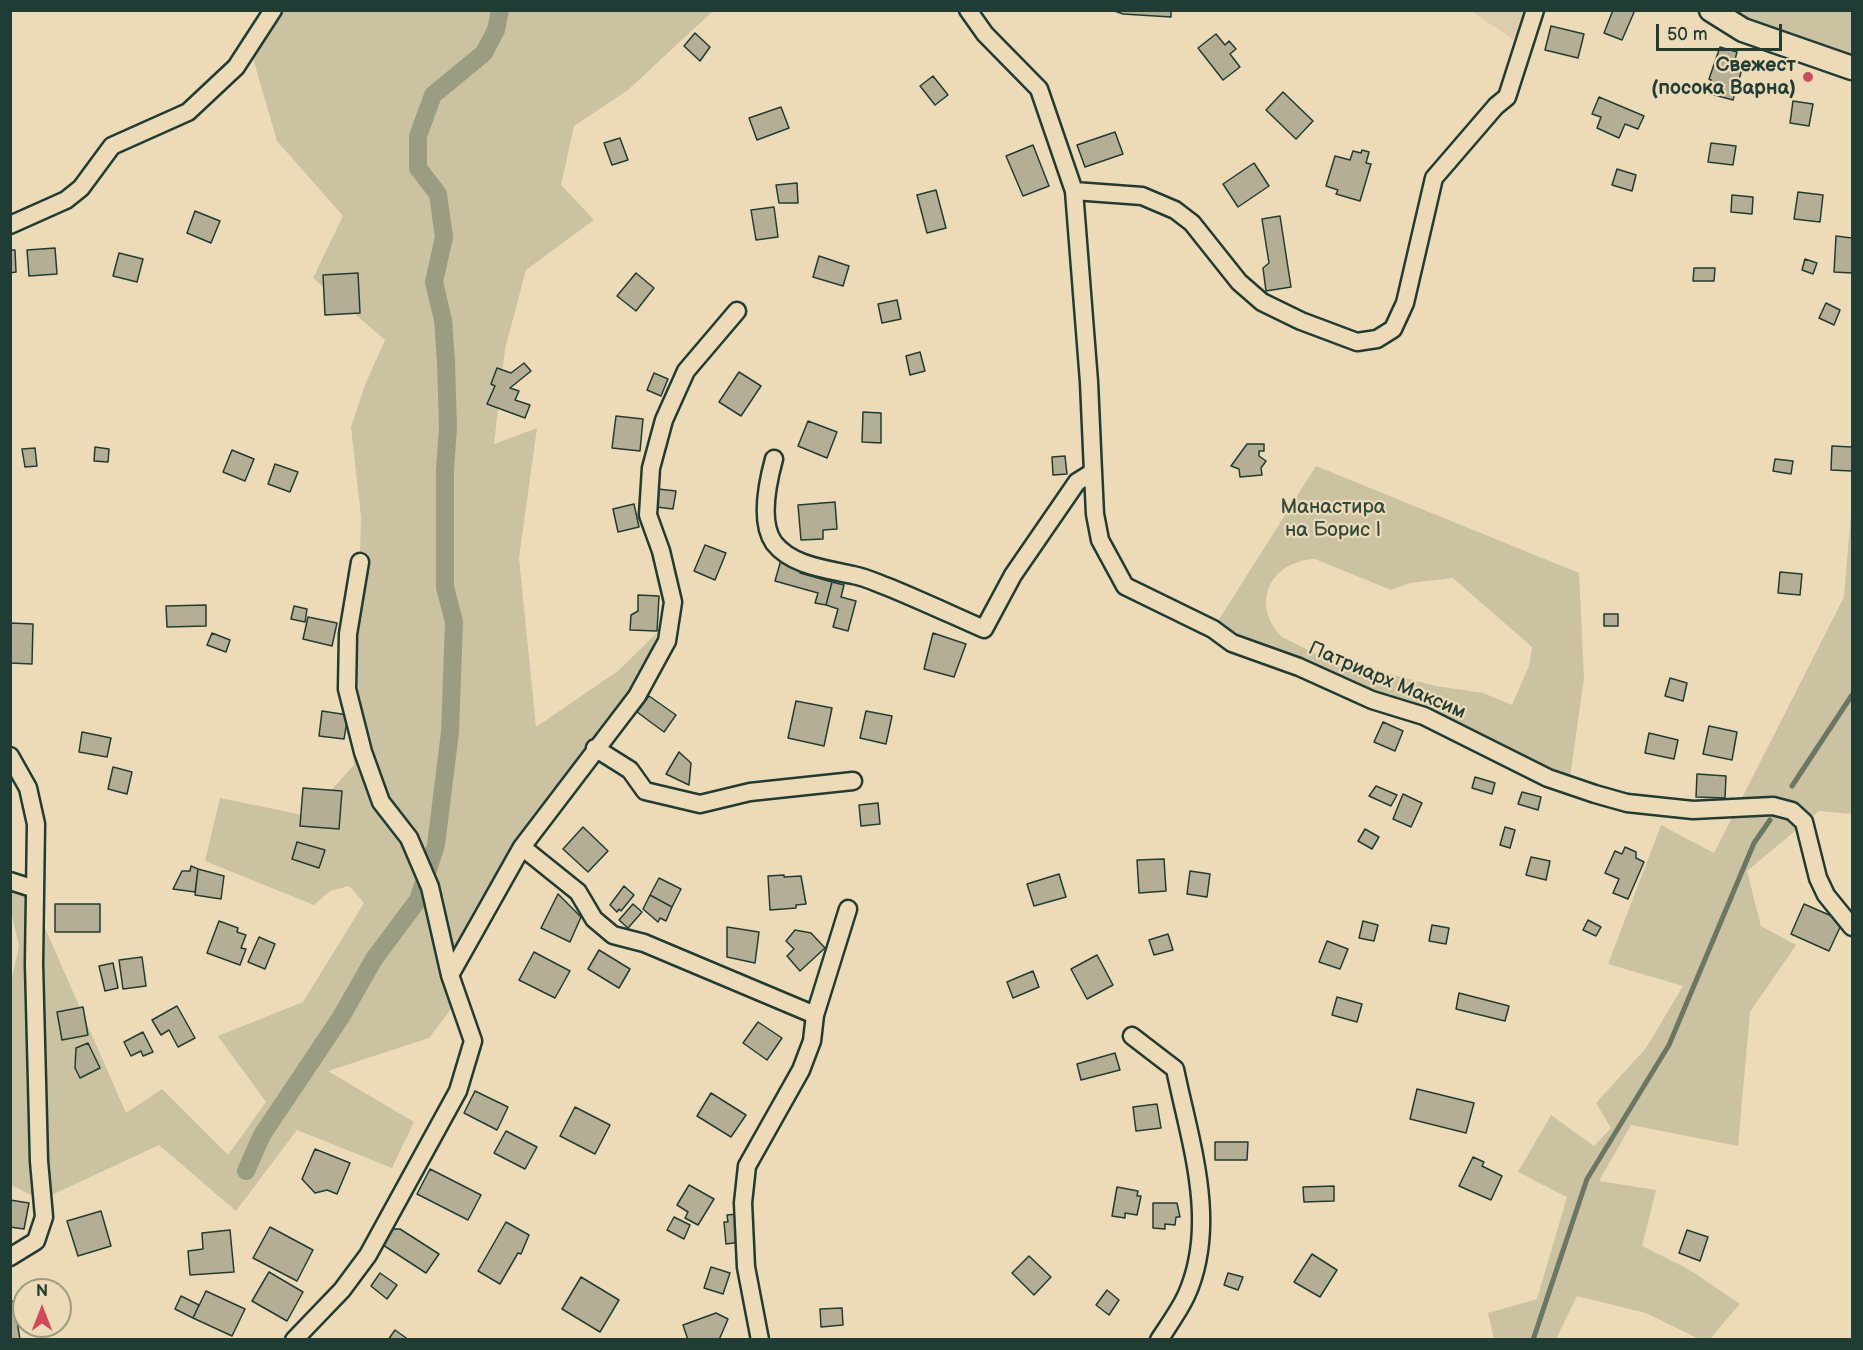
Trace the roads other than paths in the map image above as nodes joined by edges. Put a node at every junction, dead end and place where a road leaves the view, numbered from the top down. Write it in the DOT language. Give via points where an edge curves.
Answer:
graph roads {
  1 [pos="273,10"];
  2 [pos="968,10"];
  3 [pos="1535,10"];
  4 [pos="1711,10"];
  5 [pos="1852,68"];
  6 [pos="1074,191"];
  7 [pos="10,225"];
  8 [pos="737,312"];
  9 [pos="774,459"];
  10 [pos="1093,472"];
  11 [pos="360,562"];
  12 [pos="595,748"];
  13 [pos="10,756"];
  14 [pos="853,781"];
  15 [pos="522,848"];
  16 [pos="10,881"];
  17 [pos="35,889"];
  18 [pos="848,909"];
  19 [pos="1852,927"];
  20 [pos="450,975"];
  21 [pos="814,1015"];
  22 [pos="1131,1036"];
  23 [pos="10,1257"];
  24 [pos="294,1340"];
  25 [pos="760,1340"];
  26 [pos="1159,1340"];
  1 -- 7 [label="street" via="236,67 188,112 112,146 81,188 66,200"];
  2 -- 6 [label="street, Патриарх Максим" via="985,34 1040,89"];
  3 -- 6 [label="street" via="1508,96 1434,178 1405,303 1393,329 1377,339 1357,342 1262,302 1239,282 1192,223 1175,210 1142,196"];
  4 -- 5 [label="street" via="1743,30"];
  6 -- 10 [label="street, Патриарх Максим"];
  8 -- 12 [label="street" via="686,371 664,420 651,468 648,515 673,602 667,641 637,696"];
  9 -- 10 [label="street" via="765,492 773,542 783,551 828,572 854,575 888,587 984,629 1013,575 1077,482"];
  10 -- 19 [label="street, Патриарх Максим" via="1100,540 1125,586 1213,629 1232,643 1299,667 1372,700 1424,716 1548,778 1595,794 1628,803 1693,810 1758,807 1792,811 1804,822 1826,895"];
  11 -- 20 [label="street" via="348,634 347,689 381,802 409,838 430,886"];
  12 -- 14 [label="street" via="630,770 645,791 700,804 750,792"];
  12 -- 15 [label="street"];
  13 -- 17 [label="street" via="28,788 36,824"];
  15 -- 20 [label="street"];
  15 -- 21 [label="street" via="578,892 594,919 613,934 644,943"];
  16 -- 17 [label="street"];
  17 -- 23 [label="street" via="39,1161 44,1216 36,1241"];
  18 -- 21 [label="street"];
  20 -- 24 [label="street" via="473,1041 458,1091 368,1255 342,1290"];
  21 -- 25 [label="street" via="812,1041 801,1070 747,1166 743,1203 746,1267"];
  22 -- 26 [label="street" via="1174,1069 1197,1170 1202,1212 1201,1240 1186,1297"];
}
